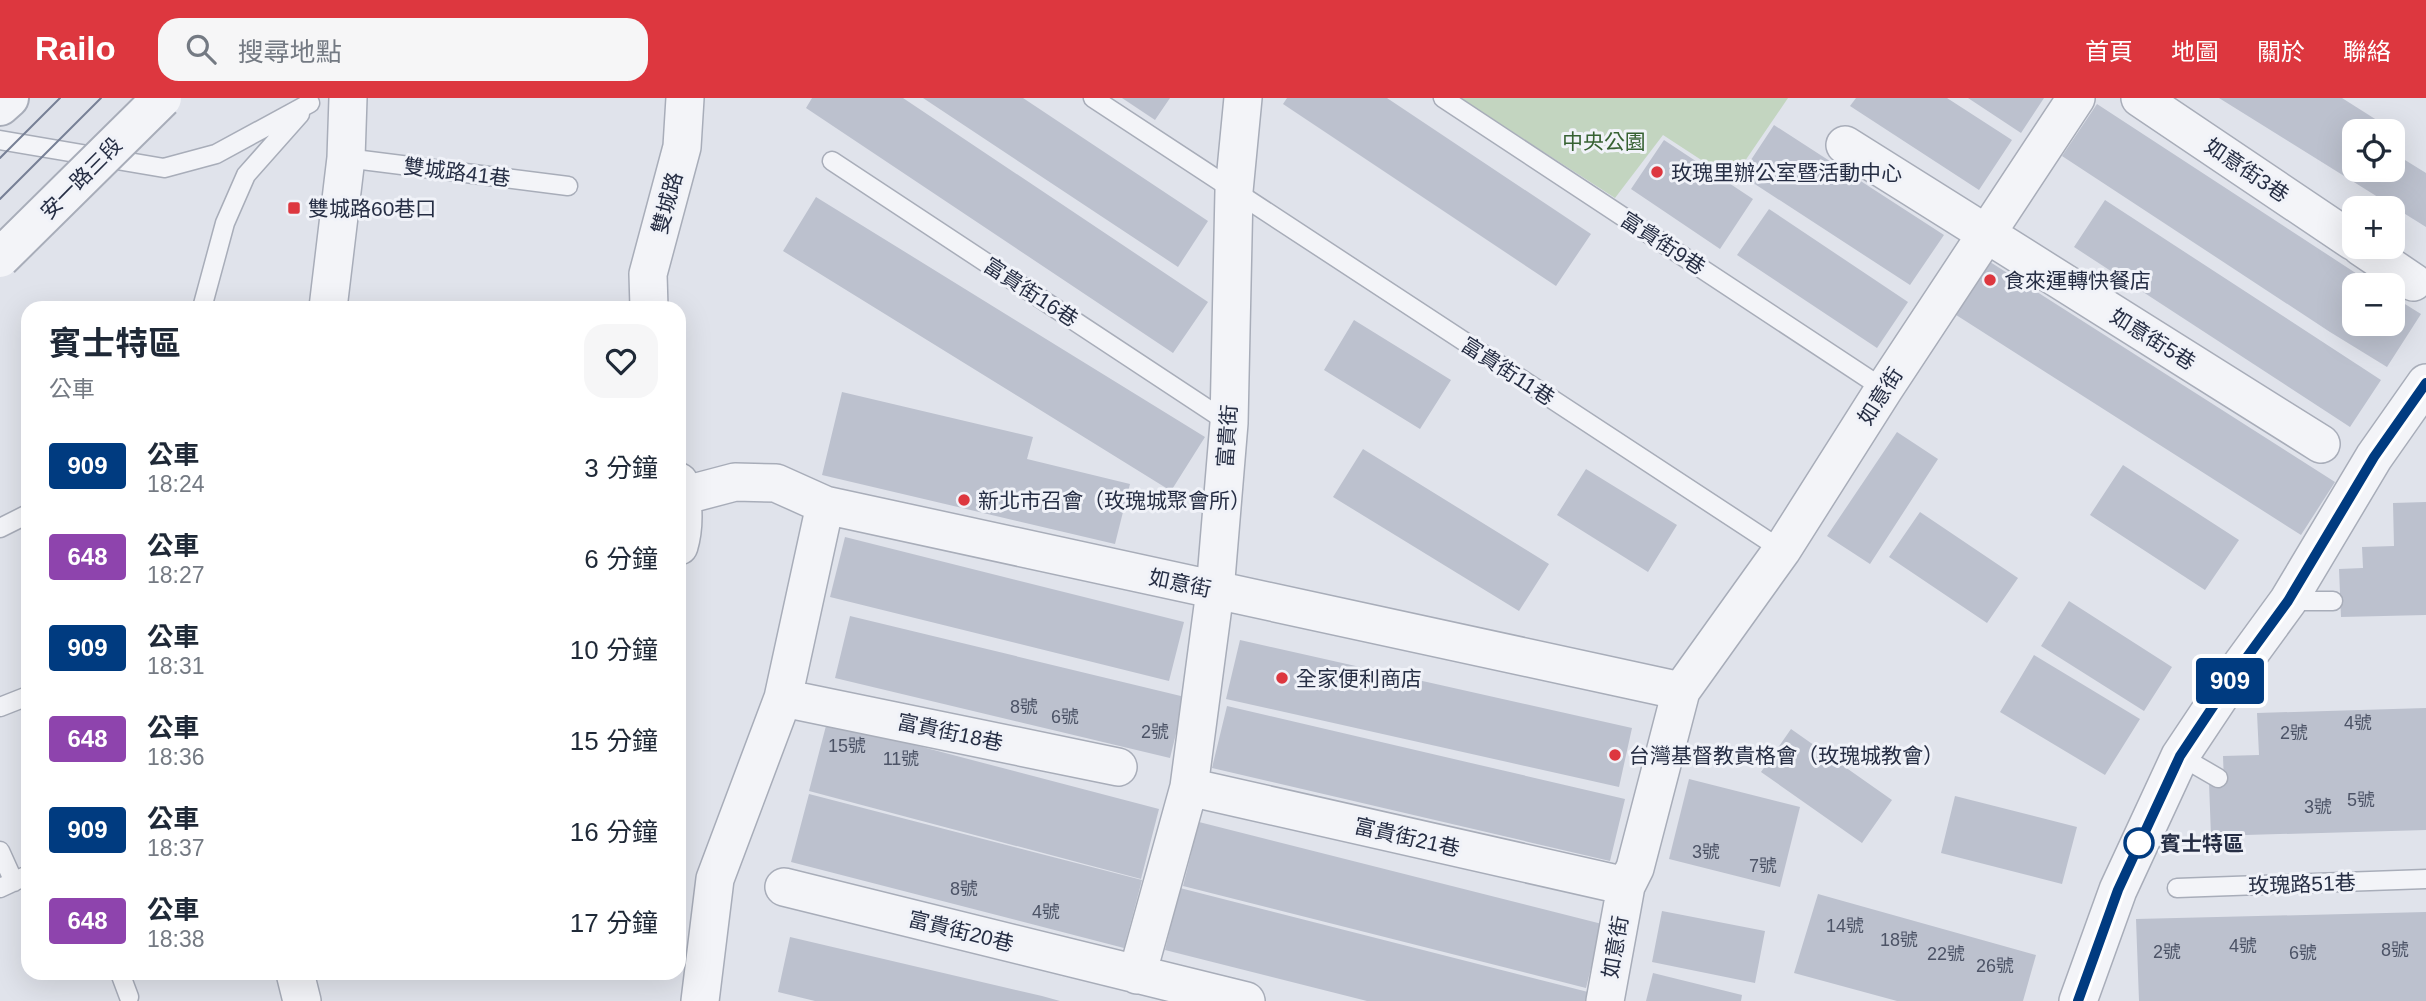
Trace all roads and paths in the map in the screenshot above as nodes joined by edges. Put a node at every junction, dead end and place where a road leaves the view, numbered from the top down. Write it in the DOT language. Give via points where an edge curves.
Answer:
graph roads {
  1 [pos="9,98"];
  2 [pos="162,98"];
  3 [pos="348,98"];
  4 [pos="685,98"];
  5 [pos="1093,98"];
  6 [pos="1243,98"];
  7 [pos="1443,98"];
  8 [pos="2076,98"];
  9 [pos="2140,98"];
  10 [pos="314,101"];
  11 [pos="0,106"];
  12 [pos="0,140"];
  13 [pos="1845,145"];
  14 [pos="346,158"];
  15 [pos="832,161"];
  16 [pos="568,186"];
  17 [pos="1234,191"];
  18 [pos="1986,234"];
  19 [pos="2342,234"];
  20 [pos="0,258"];
  21 [pos="2379,259"];
  22 [pos="2413,282"];
  23 [pos="204,301"];
  24 [pos="329,301"];
  25 [pos="649,301"];
  26 [pos="2426,383"];
  27 [pos="1884,389"];
  28 [pos="1229,423"];
  29 [pos="2321,444"];
  30 [pos="686,488"];
  31 [pos="825,505"];
  32 [pos="21,518"];
  33 [pos="0,528"];
  34 [pos="1782,550"];
  35 [pos="1215,591"];
  36 [pos="2288,601"];
  37 [pos="2333,601"];
  38 [pos="1681,691"];
  39 [pos="783,698"];
  40 [pos="21,699"];
  41 [pos="0,707"];
  42 [pos="2180,756"];
  43 [pos="1118,767"];
  44 [pos="2218,778"];
  45 [pos="1189,788"];
  46 [pos="0,851"];
  47 [pos="2426,879"];
  48 [pos="14,882"];
  49 [pos="1626,886"];
  50 [pos="784,887"];
  51 [pos="2177,888"];
  52 [pos="1137,975"];
  53 [pos="123,980"];
  54 [pos="129,997"];
  55 [pos="699,1001"];
  56 [pos="1246,1001"];
  57 [pos="1605,1001"];
  58 [pos="2078,1001"];
  1 -- 11 [label="street"];
  2 -- 20 [label="street, 安一路三段, bridge"];
  3 -- 14 [label="street"];
  4 -- 25 [label="street, 雙城路" via="682,147 648,274"];
  5 -- 17 [label="lane, 富貴街11巷"];
  6 -- 17 [label="street, 富貴街"];
  7 -- 27 [label="lane, 富貴街9巷"];
  8 -- 18 [label="street, 如意街"];
  9 -- 19 [label="street, 如意街3巷"];
  10 -- 12 [label="lane" via="216,154 164,168"];
  10 -- 23 [label="lane" via="246,175 225,223"];
  13 -- 18 [label="street, 如意街5巷"];
  14 -- 16 [label="lane, 雙城路41巷"];
  14 -- 24 [label="street"];
  15 -- 28 [label="lane, 富貴街16巷"];
  17 -- 28 [label="street, 富貴街"];
  17 -- 34 [label="lane, 富貴街11巷"];
  18 -- 27 [label="street, 如意街"];
  18 -- 29 [label="street, 如意街5巷"];
  21 -- 22 [label="street"];
  26 -- 36 [label="street" via="2374,457"];
  27 -- 34 [label="street, 如意街"];
  28 -- 35 [label="street, 富貴街"];
  30 -- 31 [label="street, 如意街" via="776,483"];
  31 -- 35 [label="street, 如意街"];
  31 -- 39 [label="street"];
  32 -- 33 [label="lane"];
  34 -- 38 [label="street, 如意街"];
  35 -- 38 [label="street, 如意街"];
  35 -- 45 [label="street, 富貴街"];
  36 -- 37 [label="lane"];
  36 -- 42 [label="street"];
  38 -- 49 [label="street, 如意街" via="1635,868"];
  39 -- 43 [label="street, 富貴街18巷"];
  39 -- 55 [label="street" via="715,879"];
  40 -- 41 [label="lane"];
  42 -- 44 [label="lane"];
  42 -- 58 [label="street" via="2118,890"];
  45 -- 49 [label="street, 富貴街21巷"];
  45 -- 52 [label="street, 富貴街"];
  46 -- 48 [label="lane"];
  47 -- 51 [label="lane, 玫瑰路51巷"];
  49 -- 57 [label="street, 如意街"];
  50 -- 52 [label="street, 富貴街20巷"];
  52 -- 56 [label="street, 富貴街20巷"];
  53 -- 54 [label="lane"];
}
